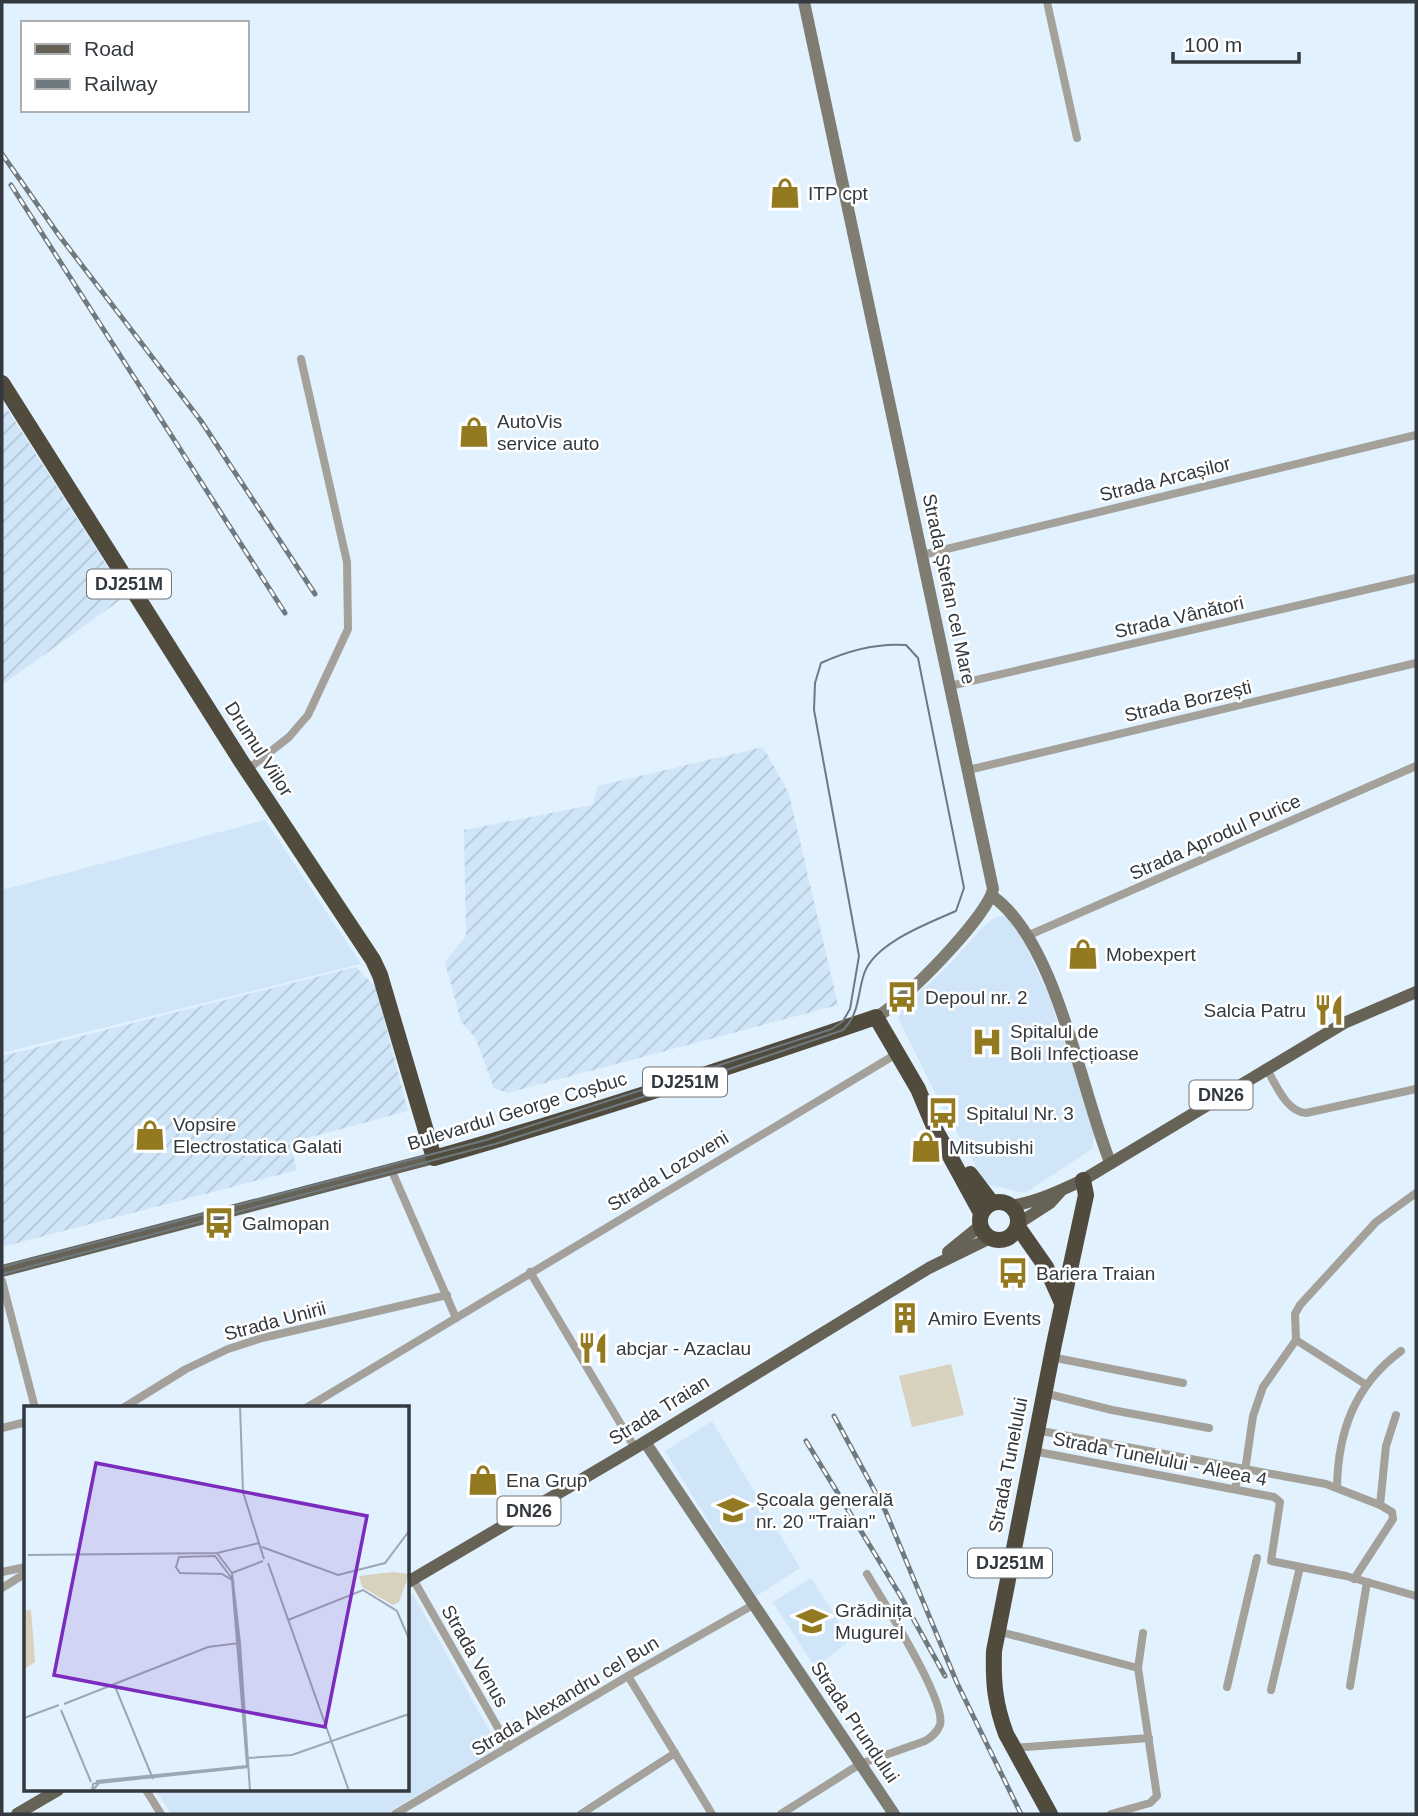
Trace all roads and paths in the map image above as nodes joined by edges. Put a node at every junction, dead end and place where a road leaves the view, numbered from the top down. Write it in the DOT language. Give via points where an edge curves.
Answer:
graph roads {
  1 [pos="804,2"];
  2 [pos="1047,2"];
  3 [pos="1077,138"];
  4 [pos="301,359"];
  5 [pos="2,383"];
  6 [pos="6,402"];
  7 [pos="1416,435"];
  8 [pos="922,555"];
  9 [pos="1416,578"];
  10 [pos="1416,663"];
  11 [pos="950,686"];
  12 [pos="1416,766"];
  13 [pos="247,770"];
  14 [pos="968,770"];
  15 [pos="992,896"];
  16 [pos="1027,936"];
  17 [pos="1416,992"];
  18 [pos="876,1017"];
  19 [pos="898,1053"];
  20 [pos="1266,1068"];
  21 [pos="1416,1089"];
  22 [pos="434,1158"];
  23 [pos="1110,1162"];
  24 [pos="391,1169"];
  25 [pos="1083,1180"];
  26 [pos="1062,1191"];
  27 [pos="1416,1193"];
  28 [pos="1011,1206"];
  29 [pos="986,1220"];
  30 [pos="1015,1229"];
  31 [pos="2,1271"];
  32 [pos="530,1272"];
  33 [pos="2,1281"];
  34 [pos="447,1295"];
  35 [pos="1062,1303"];
  36 [pos="456,1318"];
  37 [pos="1296,1340"];
  38 [pos="1401,1351"];
  39 [pos="1051,1357"];
  40 [pos="1182,1384"];
  41 [pos="1366,1384"];
  42 [pos="1044,1394"];
  43 [pos="34,1406"];
  44 [pos="126,1406"];
  45 [pos="309,1406"];
  46 [pos="1396,1415"];
  47 [pos="24,1423"];
  48 [pos="1209,1428"];
  49 [pos="2,1429"];
  50 [pos="1036,1430"];
  51 [pos="640,1445"];
  52 [pos="1032,1451"];
  53 [pos="1243,1470"];
  54 [pos="1338,1487"];
  55 [pos="1235,1489"];
  56 [pos="1380,1505"];
  57 [pos="1257,1558"];
  58 [pos="24,1567"];
  59 [pos="1300,1567"];
  60 [pos="2,1572"];
  61 [pos="24,1574"];
  62 [pos="867,1574"];
  63 [pos="1354,1579"];
  64 [pos="410,1581"];
  65 [pos="1367,1582"];
  66 [pos="2,1588"];
  67 [pos="1416,1596"];
  68 [pos="753,1605"];
  69 [pos="997,1631"];
  70 [pos="1143,1633"];
  71 [pos="1138,1668"];
  72 [pos="628,1675"];
  73 [pos="1350,1686"];
  74 [pos="1227,1687"];
  75 [pos="1271,1690"];
  76 [pos="1149,1738"];
  77 [pos="509,1748"];
  78 [pos="1014,1748"];
  79 [pos="675,1753"];
  80 [pos="860,1764"];
  81 [pos="55,1792"];
  82 [pos="147,1792"];
  83 [pos="17,1814"];
  84 [pos="161,1814"];
  85 [pos="395,1814"];
  86 [pos="581,1814"];
  87 [pos="712,1814"];
  88 [pos="781,1814"];
  89 [pos="894,1814"];
  90 [pos="1050,1814"];
  91 [pos="1111,1814"];
  1 -- 8 [label="street, Strada Ștefan cel Mare"];
  2 -- 3 [label="street"];
  4 -- 13 [label="street" via="347,562 348,629 308,715 289,737"];
  5 -- 6 [label="highway, Drumul Viilor / DJ251M"];
  6 -- 13 [label="highway, Drumul Viilor / DJ251M"];
  7 -- 8 [label="street, Strada Arcașilor"];
  8 -- 11 [label="street, Strada Ștefan cel Mare"];
  9 -- 11 [label="street, Strada Vânători"];
  10 -- 14 [label="street, Strada Borzești"];
  11 -- 14 [label="street, Strada Ștefan cel Mare"];
  12 -- 16 [label="street, Strada Aprodul Purice"];
  13 -- 22 [label="highway, Drumul Viilor / DJ251M" via="373,960"];
  14 -- 15 [label="street, Strada Ștefan cel Mare"];
  15 -- 16 [label="street" via="1009,909"];
  15 -- 18 [label="street, Bulevardul George Coșbuc" via="948,951"];
  16 -- 23 [label="street" via="1059,1004"];
  17 -- 20 [label="main road, DN26" via="1344,1023"];
  18 -- 19 [label="highway"];
  18 -- 22 [label="highway, Bulevardul George Coșbuc / DJ251M" via="712,1073"];
  19 -- 29 [label="highway" via="976,1184"];
  19 -- 32 [label="street, Strada Lozoveni"];
  20 -- 21 [label="street" via="1287,1103 1299,1113"];
  20 -- 23 [label="main road, DN26"];
  22 -- 24 [label="main road, Bulevardul George Coșbuc"];
  23 -- 25 [label="main road, DN26"];
  24 -- 31 [label="main road, Bulevardul George Coșbuc"];
  24 -- 34 [label="street"];
  25 -- 26 [label="main road, DN26"];
  25 -- 35 [label="highway, DJ251M" via="1086,1195"];
  26 -- 28 [label="main road, DN26"];
  26 -- 30 [label="main road, DN26"];
  27 -- 37 [label="street" via="1376,1222 1300,1305 1295,1314"];
  28 -- 29 [label="highway, DN26" via="1002,1202"];
  28 -- 30 [label="highway" via="1016,1210"];
  29 -- 30 [label="highway" via="999,1240"];
  29 -- 51 [label="main road, Strada Traian / DN26" via="929,1268"];
  30 -- 35 [label="highway" via="1053,1278"];
  32 -- 36 [label="street, Strada Lozoveni"];
  32 -- 51 [label="street, Strada Prundului"];
  33 -- 43 [label="street"];
  34 -- 36 [label="street"];
  34 -- 44 [label="street, Strada Unirii" via="228,1349"];
  35 -- 39 [label="highway, Strada Tunelului / DJ251M"];
  36 -- 45 [label="street, Strada Lozoveni"];
  37 -- 41 [label="street"];
  37 -- 53 [label="street" via="1264,1387 1253,1416"];
  38 -- 41 [label="street"];
  39 -- 40 [label="street"];
  39 -- 42 [label="highway, Strada Tunelului / DJ251M"];
  41 -- 54 [label="street" via="1339,1453"];
  42 -- 48 [label="street"];
  42 -- 50 [label="highway, Strada Tunelului / DJ251M"];
  46 -- 56 [label="street" via="1386,1446"];
  47 -- 49 [label="street"];
  50 -- 52 [label="highway, Strada Tunelului / DJ251M"];
  50 -- 53 [label="street"];
  51 -- 64 [label="main road, Strada Traian / DN26"];
  51 -- 68 [label="street, Strada Prundului"];
  52 -- 55 [label="street, Strada Tunelului - Aleea 4"];
  52 -- 69 [label="highway, Strada Tunelului / DJ251M"];
  53 -- 54 [label="street"];
  53 -- 55 [label="street"];
  54 -- 56 [label="street"];
  55 -- 59 [label="street, Strada Tunelului - Aleea 4" via="1278,1499 1271,1561"];
  56 -- 63 [label="street" via="1392,1512 1393,1519"];
  57 -- 74 [label="street"];
  58 -- 60 [label="street"];
  59 -- 63 [label="street, Strada Tunelului - Aleea 4"];
  59 -- 75 [label="street"];
  61 -- 66 [label="street"];
  62 -- 80 [label="street" via="930,1686 940,1725 925,1741"];
  63 -- 65 [label="street, Strada Tunelului - Aleea 4"];
  64 -- 77 [label="street, Strada Venus"];
  65 -- 67 [label="street, Strada Tunelului - Aleea 4"];
  65 -- 73 [label="street"];
  68 -- 72 [label="street, Strada Alexandru cel Bun"];
  68 -- 80 [label="street, Strada Prundului"];
  69 -- 71 [label="street"];
  69 -- 78 [label="highway, Strada Tunelului / DJ251M" via="993,1690"];
  70 -- 71 [label="street"];
  71 -- 76 [label="street"];
  72 -- 77 [label="street, Strada Alexandru cel Bun"];
  72 -- 79 [label="street"];
  76 -- 78 [label="street"];
  76 -- 91 [label="street" via="1156,1799"];
  77 -- 85 [label="street, Strada Alexandru cel Bun"];
  78 -- 90 [label="highway, Strada Tunelului / DJ251M"];
  79 -- 86 [label="street"];
  79 -- 87 [label="street"];
  80 -- 88 [label="street"];
  80 -- 89 [label="street, Strada Prundului"];
  81 -- 83 [label="main road"];
  82 -- 84 [label="street"];
}
